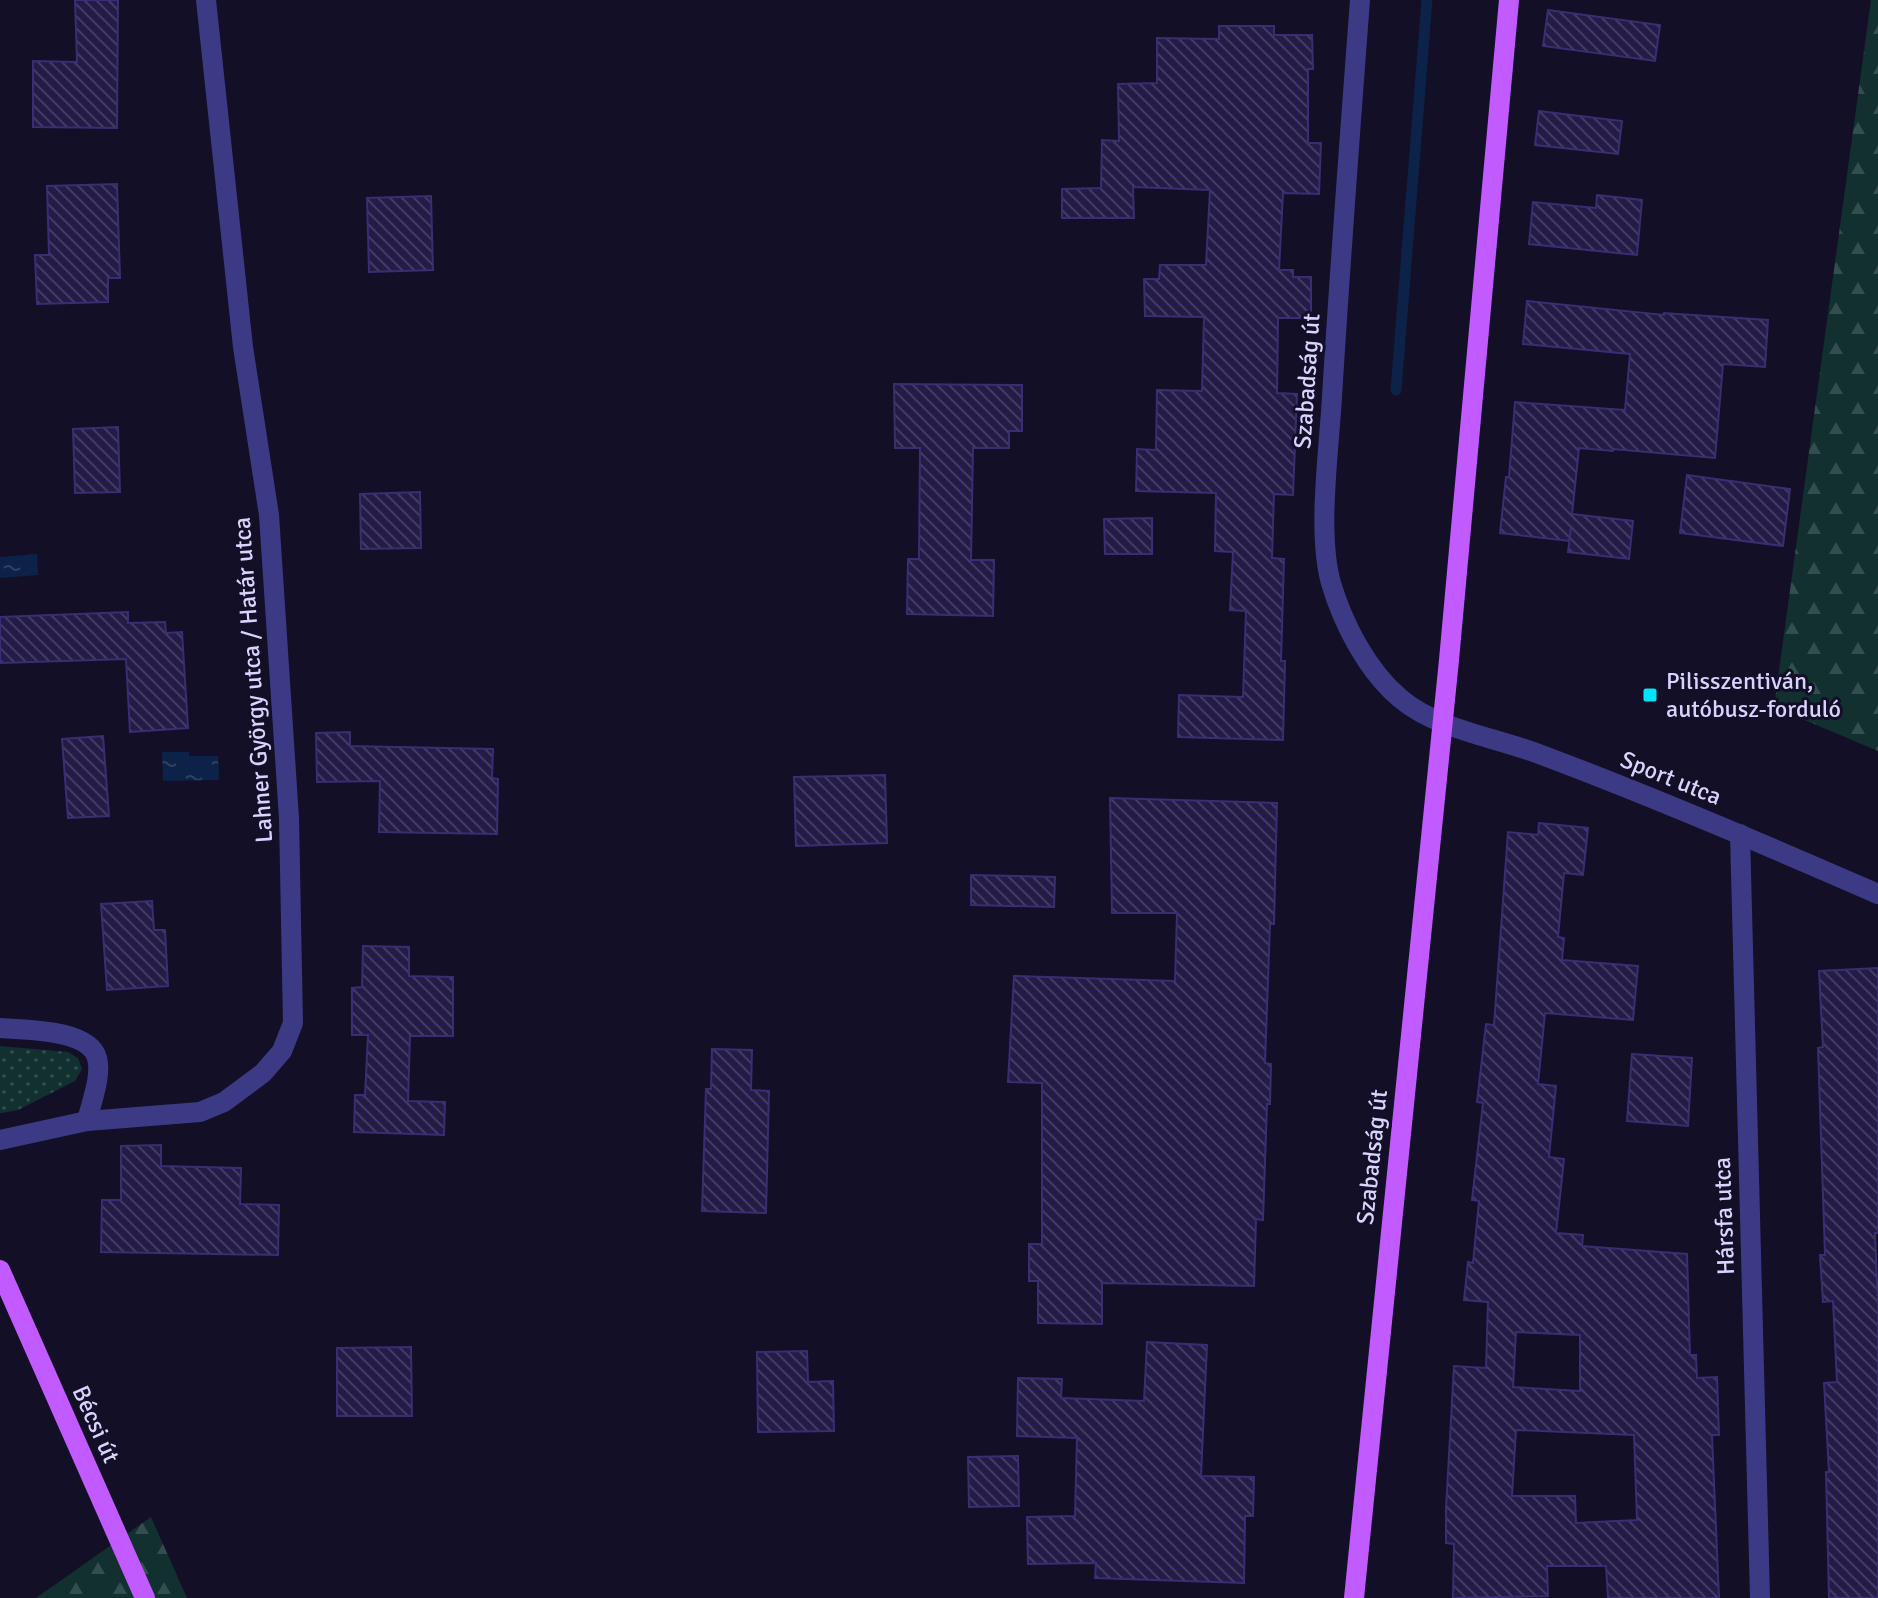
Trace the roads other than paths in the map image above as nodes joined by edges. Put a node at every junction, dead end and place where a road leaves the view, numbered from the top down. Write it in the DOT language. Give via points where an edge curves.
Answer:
graph roads {
  1 [pos="206,0"];
  2 [pos="1360,0"];
  3 [pos="1509,0"];
  4 [pos="1441,721"];
  5 [pos="1740,834"];
  6 [pos="1878,894"];
  7 [pos="0,1028"];
  8 [pos="87,1121"];
  9 [pos="0,1140"];
  10 [pos="0,1270"];
  11 [pos="145,1598"];
  12 [pos="1354,1598"];
  13 [pos="1760,1598"];
  1 -- 8 [label="street, Lahner György utca / Határ utca" via="243,347 269,515 289,818 293,1023 282,1051 263,1073 224,1102 200,1112"];
  2 -- 4 [label="street, Szabadság út" via="1325,542 1331,582 1366,657 1401,700"];
  3 -- 4 [label="main road, Szabadság út"];
  4 -- 5 [label="street, Sport utca" via="1537,753"];
  4 -- 12 [label="main road, Szabadság út"];
  5 -- 6 [label="street, Sport utca"];
  5 -- 13 [label="street, Hársfa utca"];
  7 -- 8 [label="street" via="74,1036 88,1045 98,1072"];
  8 -- 9 [label="street, Lahner György utca / Határ utca"];
  10 -- 11 [label="main road, Bécsi út"];
}
